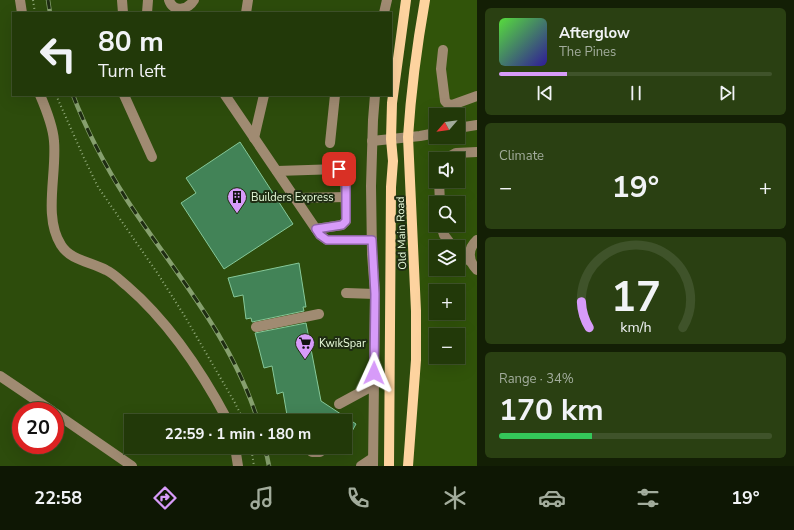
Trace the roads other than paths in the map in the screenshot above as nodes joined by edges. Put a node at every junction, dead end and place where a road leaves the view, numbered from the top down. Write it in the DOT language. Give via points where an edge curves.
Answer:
graph roads {
  1 [pos="20,0"];
  2 [pos="122,0"];
  3 [pos="148,0"];
  4 [pos="169,0"];
  5 [pos="194,0"];
  6 [pos="248,0"];
  7 [pos="387,0"];
  8 [pos="406,0"];
  9 [pos="425,0"];
  10 [pos="22,12"];
  11 [pos="123,12"];
  12 [pos="147,12"];
  13 [pos="246,12"];
  14 [pos="384,12"];
  15 [pos="443,50"];
  16 [pos="40,96"];
  17 [pos="124,96"];
  18 [pos="225,96"];
  19 [pos="233,96"];
  20 [pos="264,96"];
  21 [pos="335,96"];
  22 [pos="375,96"];
  23 [pos="477,96"];
  24 [pos="232,106"];
  25 [pos="477,124"];
  26 [pos="465,127"];
  27 [pos="429,134"];
  28 [pos="408,137"];
  29 [pos="254,138"];
  30 [pos="391,139"];
  31 [pos="372,141"];
  32 [pos="330,143"];
  33 [pos="477,152"];
  34 [pos="465,153"];
  35 [pos="152,157"];
  36 [pos="277,171"];
  37 [pos="346,196"];
  38 [pos="296,198"];
  39 [pos="316,229"];
  40 [pos="372,240"];
  41 [pos="477,240"];
  42 [pos="465,258"];
  43 [pos="470,261"];
  44 [pos="477,270"];
  45 [pos="346,293"];
  46 [pos="375,294"];
  47 [pos="319,314"];
  48 [pos="256,327"];
  49 [pos="0,376"];
  50 [pos="374,385"];
  51 [pos="39,402"];
  52 [pos="339,404"];
  53 [pos="224,414"];
  54 [pos="64,419"];
  55 [pos="237,454"];
  56 [pos="373,462"];
  57 [pos="132,466"];
  58 [pos="238,466"];
  59 [pos="361,466"];
  60 [pos="389,466"];
  61 [pos="408,466"];
  1 -- 10 [label="street"];
  2 -- 11 [label="street"];
  3 -- 12 [label="street"];
  4 -- 5 [label="street" via="174,7 184,9"];
  6 -- 13 [label="street"];
  7 -- 14 [label="street"];
  8 -- 30 [label="main road, Old Main Road" via="392,103"];
  9 -- 28 [label="main road, Old Main Road" via="418,36"];
  15 -- 23 [label="street" via="441,69 445,101 452,105"];
  16 -- 53 [label="street" via="54,140 51,206 56,237 61,246 75,256 107,270 151,308 192,360"];
  17 -- 35 [label="street"];
  18 -- 24 [label="street"];
  19 -- 24 [label="street"];
  20 -- 29 [label="street"];
  21 -- 32 [label="street"];
  22 -- 31 [label="street"];
  24 -- 29 [label="street"];
  25 -- 26 [label="street"];
  27 -- 28 [label="street"];
  28 -- 30 [label="street"];
  28 -- 61 [label="main road, Old Main Road" via="416,312 416,360"];
  29 -- 36 [label="street"];
  30 -- 31 [label="street"];
  30 -- 60 [label="main road, Old Main Road"];
  31 -- 40 [label="street"];
  33 -- 34 [label="street"];
  36 -- 37 [label="street" via="343,169 346,176"];
  36 -- 38 [label="street"];
  37 -- 38 [label="street"];
  37 -- 39 [label="street" via="346,221 342,225"];
  38 -- 39 [label="street"];
  39 -- 40 [label="street" via="327,240"];
  40 -- 46 [label="street"];
  41 -- 43 [label="street" via="470,250"];
  42 -- 43 [label="street"];
  43 -- 44 [label="street"];
  45 -- 46 [label="street"];
  46 -- 50 [label="street"];
  47 -- 48 [label="street"];
  49 -- 51 [label="street"];
  50 -- 52 [label="street"];
  50 -- 56 [label="street"];
  54 -- 57 [label="street"];
  55 -- 58 [label="street"];
  56 -- 59 [label="street"];
}
